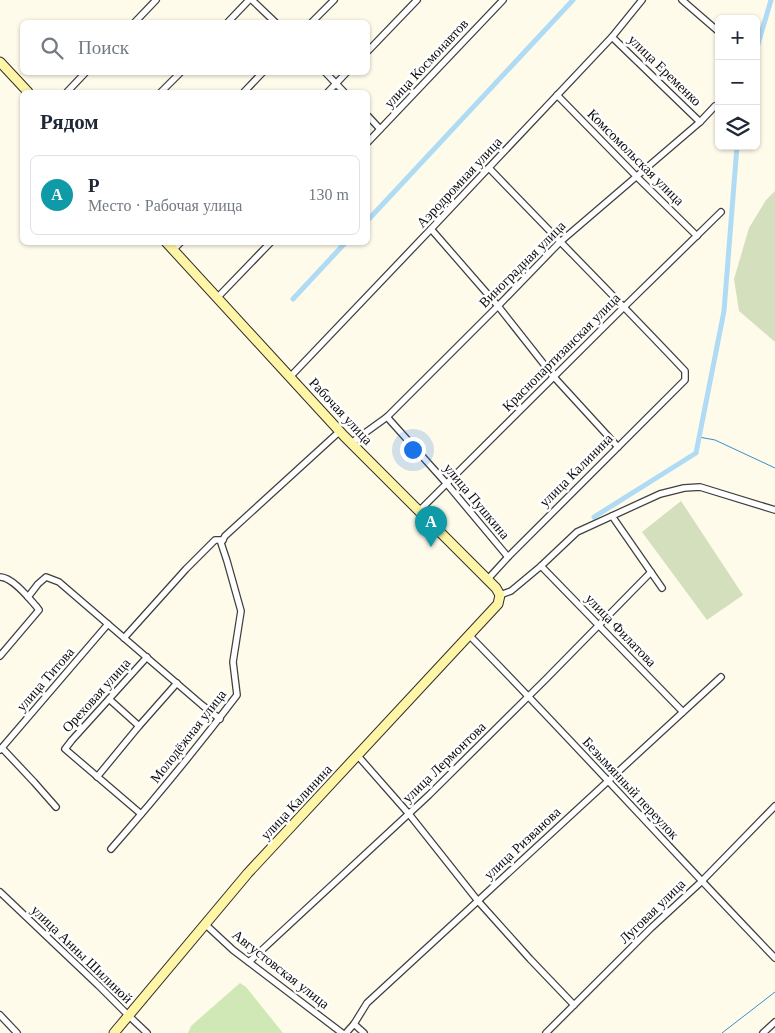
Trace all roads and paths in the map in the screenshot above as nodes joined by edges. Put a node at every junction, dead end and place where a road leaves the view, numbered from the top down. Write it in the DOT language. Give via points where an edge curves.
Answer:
graph roads {
  1 [pos="156,0"];
  2 [pos="251,0"];
  3 [pos="334,0"];
  4 [pos="416,0"];
  5 [pos="503,0"];
  6 [pos="642,0"];
  7 [pos="682,0"];
  8 [pos="136,20"];
  9 [pos="230,20"];
  10 [pos="273,20"];
  11 [pos="314,20"];
  12 [pos="715,29"];
  13 [pos="612,37"];
  14 [pos="370,49"];
  15 [pos="0,62"];
  16 [pos="83,75"];
  17 [pos="178,75"];
  18 [pos="260,75"];
  19 [pos="328,75"];
  20 [pos="344,75"];
  21 [pos="336,84"];
  22 [pos="26,90"];
  23 [pos="69,90"];
  24 [pos="163,90"];
  25 [pos="246,90"];
  26 [pos="330,90"];
  27 [pos="342,90"];
  28 [pos="557,95"];
  29 [pos="715,106"];
  30 [pos="370,118"];
  31 [pos="700,122"];
  32 [pos="380,129"];
  33 [pos="370,140"];
  34 [pos="489,168"];
  35 [pos="637,177"];
  36 [pos="721,212"];
  37 [pos="431,229"];
  38 [pos="697,236"];
  39 [pos="560,242"];
  40 [pos="169,245"];
  41 [pos="178,245"];
  42 [pos="268,245"];
  43 [pos="173,250"];
  44 [pos="217,298"];
  45 [pos="498,306"];
  46 [pos="624,306"];
  47 [pos="290,377"];
  48 [pos="554,377"];
  49 [pos="387,417"];
  50 [pos="340,431"];
  51 [pos="351,443"];
  52 [pos="618,447"];
  53 [pos="446,484"];
  54 [pos="775,510"];
  55 [pos="419,511"];
  56 [pos="612,516"];
  57 [pos="224,538"];
  58 [pos="508,557"];
  59 [pos="541,566"];
  60 [pos="651,572"];
  61 [pos="0,577"];
  62 [pos="487,580"];
  63 [pos="662,588"];
  64 [pos="500,595"];
  65 [pos="28,597"];
  66 [pos="108,624"];
  67 [pos="599,625"];
  68 [pos="469,634"];
  69 [pos="124,638"];
  70 [pos="0,656"];
  71 [pos="147,657"];
  72 [pos="721,676"];
  73 [pos="177,683"];
  74 [pos="529,696"];
  75 [pos="109,699"];
  76 [pos="683,712"];
  77 [pos="220,719"];
  78 [pos="139,726"];
  79 [pos="1,749"];
  80 [pos="358,756"];
  81 [pos="97,776"];
  82 [pos="608,782"];
  83 [pos="775,806"];
  84 [pos="56,807"];
  85 [pos="141,814"];
  86 [pos="409,814"];
  87 [pos="111,848"];
  88 [pos="701,882"];
  89 [pos="0,892"];
  90 [pos="478,901"];
  91 [pos="206,924"];
  92 [pos="775,958"];
  93 [pos="249,962"];
  94 [pos="574,1006"];
  95 [pos="0,1015"];
  96 [pos="128,1015"];
  97 [pos="775,1022"];
  98 [pos="354,1024"];
  99 [pos="17,1033"];
  100 [pos="114,1033"];
  101 [pos="147,1033"];
  102 [pos="342,1033"];
  103 [pos="346,1033"];
  104 [pos="364,1033"];
  105 [pos="546,1033"];
  106 [pos="763,1033"];
  1 -- 8 [label="street"];
  2 -- 9 [label="street"];
  2 -- 10 [label="street"];
  3 -- 11 [label="street"];
  4 -- 14 [label="street"];
  5 -- 32 [label="street, улица Космонавтов"];
  6 -- 13 [label="street, Аэродромная улица"];
  7 -- 12 [label="street"];
  13 -- 28 [label="street, Аэродромная улица"];
  13 -- 31 [label="street, улица Еременко"];
  15 -- 22 [label="street"];
  16 -- 23 [label="street"];
  17 -- 24 [label="street"];
  18 -- 25 [label="street"];
  19 -- 21 [label="street"];
  20 -- 21 [label="street"];
  21 -- 26 [label="street"];
  21 -- 27 [label="street"];
  28 -- 34 [label="street, Аэродромная улица"];
  28 -- 35 [label="street, Комсомольская улица"];
  29 -- 31 [label="street, Виноградная улица"];
  30 -- 32 [label="street"];
  31 -- 35 [label="street, Виноградная улица"];
  32 -- 33 [label="street, улица Космонавтов"];
  34 -- 37 [label="street, Аэродромная улица"];
  34 -- 39 [label="street"];
  35 -- 38 [label="street, Комсомольская улица"];
  35 -- 39 [label="street, Виноградная улица"];
  36 -- 38 [label="street, Краснопартизанская улица"];
  37 -- 45 [label="street"];
  37 -- 47 [label="street, Аэродромная улица"];
  38 -- 46 [label="street, Краснопартизанская улица"];
  39 -- 45 [label="street, Виноградная улица"];
  39 -- 46 [label="street"];
  40 -- 43 [label="street, Рабочая улица"];
  41 -- 43 [label="street"];
  42 -- 44 [label="street"];
  43 -- 44 [label="street, Рабочая улица"];
  44 -- 47 [label="street, Рабочая улица"];
  45 -- 48 [label="street"];
  45 -- 49 [label="street, Виноградная улица"];
  46 -- 48 [label="street, Краснопартизанская улица"];
  46 -- 52 [label="street, улица Калинина" via="685,371 685,380"];
  47 -- 50 [label="street, Рабочая улица"];
  48 -- 52 [label="street"];
  48 -- 53 [label="street, Краснопартизанская улица"];
  49 -- 51 [label="street, Виноградная улица"];
  49 -- 53 [label="street, улица Пушкина"];
  50 -- 51 [label="street, Рабочая улица"];
  50 -- 57 [label="street"];
  51 -- 55 [label="street, Рабочая улица"];
  52 -- 58 [label="street, улица Калинина"];
  53 -- 55 [label="street, Краснопартизанская улица"];
  53 -- 58 [label="street, улица Пушкина"];
  54 -- 56 [label="street" via="700,487 660,494"];
  55 -- 62 [label="street, Рабочая улица"];
  56 -- 59 [label="street" via="577,532"];
  56 -- 60 [label="street"];
  57 -- 69 [label="street" via="215,540"];
  57 -- 77 [label="street, Молодёжная улица" via="222,543 240,611 233,662 237,696"];
  58 -- 62 [label="street, улица Калинина"];
  59 -- 64 [label="street" via="511,591"];
  59 -- 67 [label="street, улица Филатова"];
  60 -- 63 [label="street"];
  60 -- 67 [label="street, улица Лермонтова"];
  61 -- 65 [label="street" via="15,584"];
  62 -- 64 [label="street, Рабочая улица"];
  64 -- 68 [label="street, улица Калинина" via="498,604"];
  65 -- 66 [label="street" via="46,577 60,582"];
  65 -- 70 [label="street" via="38,610"];
  66 -- 69 [label="street"];
  66 -- 79 [label="street, улица Титова"];
  67 -- 74 [label="street, улица Лермонтова"];
  67 -- 76 [label="street, улица Филатова"];
  68 -- 74 [label="street, Безымянный переулок"];
  68 -- 80 [label="street, улица Калинина"];
  69 -- 71 [label="street"];
  71 -- 73 [label="street"];
  71 -- 75 [label="street, Ореховая улица"];
  72 -- 76 [label="street, улица Ризванова"];
  73 -- 77 [label="street"];
  73 -- 78 [label="street"];
  74 -- 82 [label="street, Безымянный переулок"];
  74 -- 86 [label="street, улица Лермонтова"];
  75 -- 78 [label="street"];
  75 -- 81 [label="street, Ореховая улица" via="65,749"];
  76 -- 82 [label="street, улица Ризванова"];
  77 -- 85 [label="street, Молодёжная улица"];
  78 -- 81 [label="street"];
  79 -- 84 [label="street"];
  80 -- 86 [label="street"];
  80 -- 91 [label="street, улица Калинина" via="248,873"];
  81 -- 85 [label="street"];
  82 -- 88 [label="street, Безымянный переулок"];
  82 -- 90 [label="street, улица Ризванова"];
  83 -- 88 [label="street, Луговая улица"];
  85 -- 87 [label="street, Молодёжная улица"];
  86 -- 90 [label="street"];
  86 -- 93 [label="street, улица Лермонтова"];
  88 -- 92 [label="street, Безымянный переулок"];
  88 -- 94 [label="street, Луговая улица"];
  89 -- 96 [label="street, улица Анны Шилиной"];
  90 -- 94 [label="street"];
  90 -- 98 [label="street, улица Ризванова" via="367,1003"];
  91 -- 93 [label="street, Августовская улица"];
  91 -- 96 [label="street, улица Калинина"];
  93 -- 102 [label="street, Августовская улица"];
  94 -- 105 [label="street, Луговая улица"];
  95 -- 99 [label="street"];
  96 -- 100 [label="street, улица Калинина"];
  96 -- 101 [label="street, улица Анны Шилиной"];
  97 -- 106 [label="street"];
  98 -- 103 [label="street, улица Ризванова"];
  98 -- 104 [label="street"];
}
